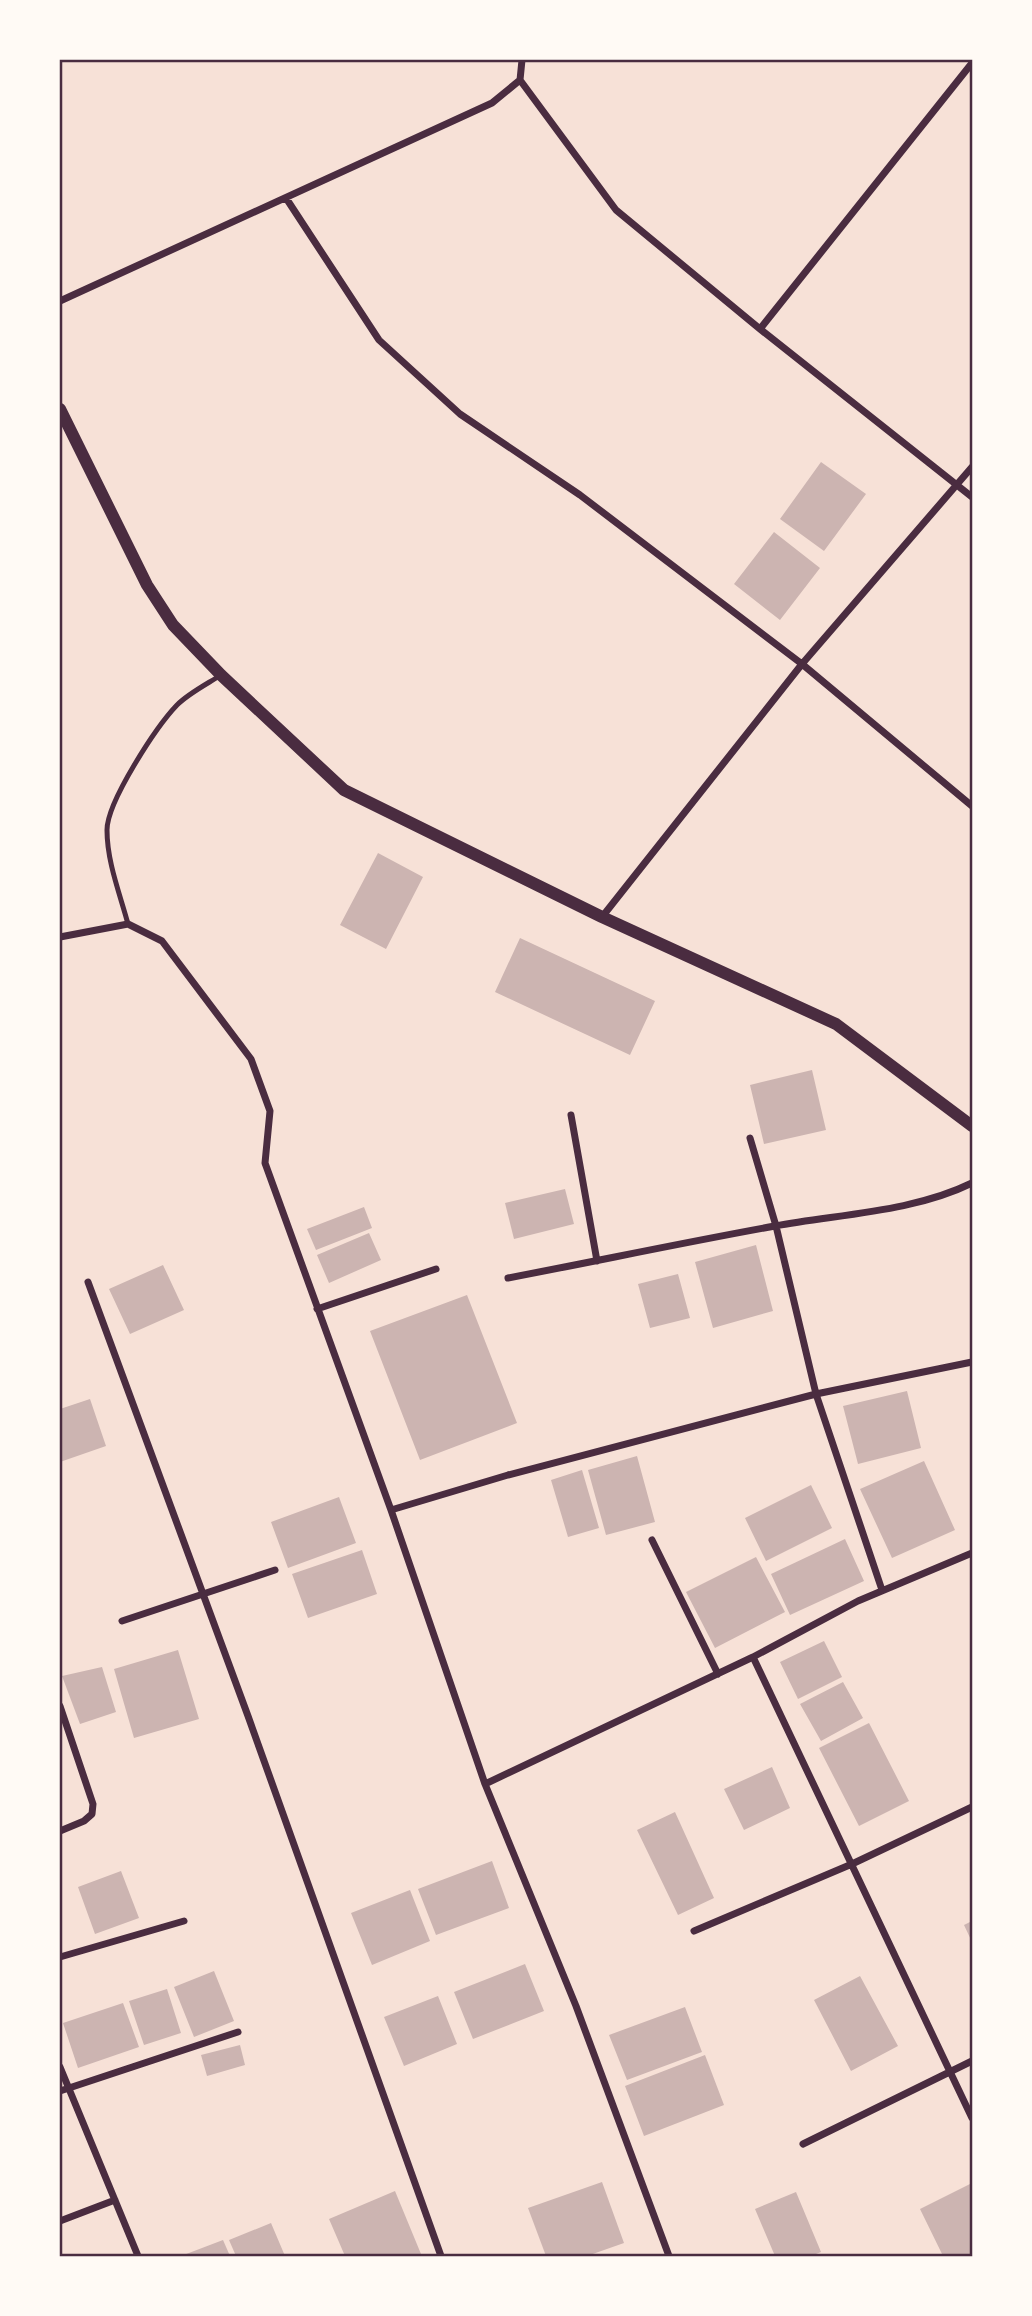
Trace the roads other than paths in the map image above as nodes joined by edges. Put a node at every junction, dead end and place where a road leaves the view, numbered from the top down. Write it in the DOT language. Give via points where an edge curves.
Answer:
graph roads {
  1 [pos="522,60"];
  2 [pos="972,63"];
  3 [pos="520,80"];
  4 [pos="286,198"];
  5 [pos="60,301"];
  6 [pos="760,329"];
  7 [pos="60,409"];
  8 [pos="972,467"];
  9 [pos="959,485"];
  10 [pos="972,497"];
  11 [pos="802,664"];
  12 [pos="221,675"];
  13 [pos="972,806"];
  14 [pos="602,917"];
  15 [pos="128,924"];
  16 [pos="60,937"];
  17 [pos="571,1115"];
  18 [pos="972,1126"];
  19 [pos="750,1138"];
  20 [pos="972,1182"];
  21 [pos="776,1226"];
  22 [pos="597,1261"];
  23 [pos="436,1269"];
  24 [pos="508,1278"];
  25 [pos="88,1282"];
  26 [pos="317,1309"];
  27 [pos="972,1362"];
  28 [pos="816,1394"];
  29 [pos="391,1510"];
  30 [pos="652,1540"];
  31 [pos="972,1553"];
  32 [pos="275,1570"];
  33 [pos="882,1590"];
  34 [pos="202,1594"];
  35 [pos="122,1621"];
  36 [pos="753,1657"];
  37 [pos="718,1674"];
  38 [pos="60,1706"];
  39 [pos="485,1784"];
  40 [pos="972,1807"];
  41 [pos="60,1831"];
  42 [pos="852,1864"];
  43 [pos="184,1921"];
  44 [pos="694,1931"];
  45 [pos="60,1956"];
  46 [pos="238,2032"];
  47 [pos="972,2062"];
  48 [pos="60,2067"];
  49 [pos="950,2072"];
  50 [pos="68,2089"];
  51 [pos="60,2091"];
  52 [pos="972,2118"];
  53 [pos="803,2144"];
  54 [pos="115,2200"];
  55 [pos="60,2221"];
  56 [pos="138,2256"];
  57 [pos="440,2256"];
  58 [pos="669,2256"];
  1 -- 3 [label="street"];
  2 -- 6 [label="street"];
  3 -- 4 [label="street" via="492,103"];
  3 -- 6 [label="street" via="616,210"];
  4 -- 5 [label="street"];
  4 -- 11 [label="street" via="379,340 460,414 580,495"];
  6 -- 9 [label="street"];
  7 -- 12 [label="street" via="147,585 173,625"];
  8 -- 9 [label="street"];
  9 -- 10 [label="street"];
  9 -- 11 [label="street"];
  11 -- 13 [label="street"];
  11 -- 14 [label="street"];
  12 -- 14 [label="street" via="344,790"];
  12 -- 15 [label="lane" via="178,704 148,744 115,804 107,828 111,863"];
  14 -- 18 [label="street" via="836,1024"];
  15 -- 16 [label="street"];
  15 -- 26 [label="street" via="162,941 251,1059 270,1111 265,1163"];
  17 -- 22 [label="street"];
  19 -- 21 [label="street"];
  20 -- 21 [label="street" via="952,1193 887,1208"];
  21 -- 22 [label="street"];
  21 -- 28 [label="street"];
  22 -- 24 [label="street"];
  23 -- 26 [label="street"];
  25 -- 34 [label="street"];
  26 -- 29 [label="street"];
  27 -- 28 [label="street"];
  28 -- 29 [label="street"];
  28 -- 33 [label="street"];
  29 -- 39 [label="street"];
  30 -- 37 [label="street"];
  31 -- 33 [label="street"];
  32 -- 34 [label="street"];
  33 -- 36 [label="street"];
  34 -- 35 [label="street"];
  34 -- 57 [label="street"];
  36 -- 37 [label="street"];
  36 -- 42 [label="street"];
  37 -- 39 [label="street"];
  38 -- 41 [label="street" via="93,1804 92,1814 84,1821"];
  39 -- 58 [label="street" via="576,2006"];
  40 -- 42 [label="street"];
  42 -- 44 [label="street"];
  42 -- 49 [label="street"];
  43 -- 45 [label="street"];
  46 -- 50 [label="street"];
  47 -- 49 [label="street"];
  48 -- 50 [label="street"];
  49 -- 52 [label="street"];
  49 -- 53 [label="street"];
  50 -- 51 [label="street"];
  50 -- 54 [label="street"];
  54 -- 55 [label="street"];
  54 -- 56 [label="street"];
}
